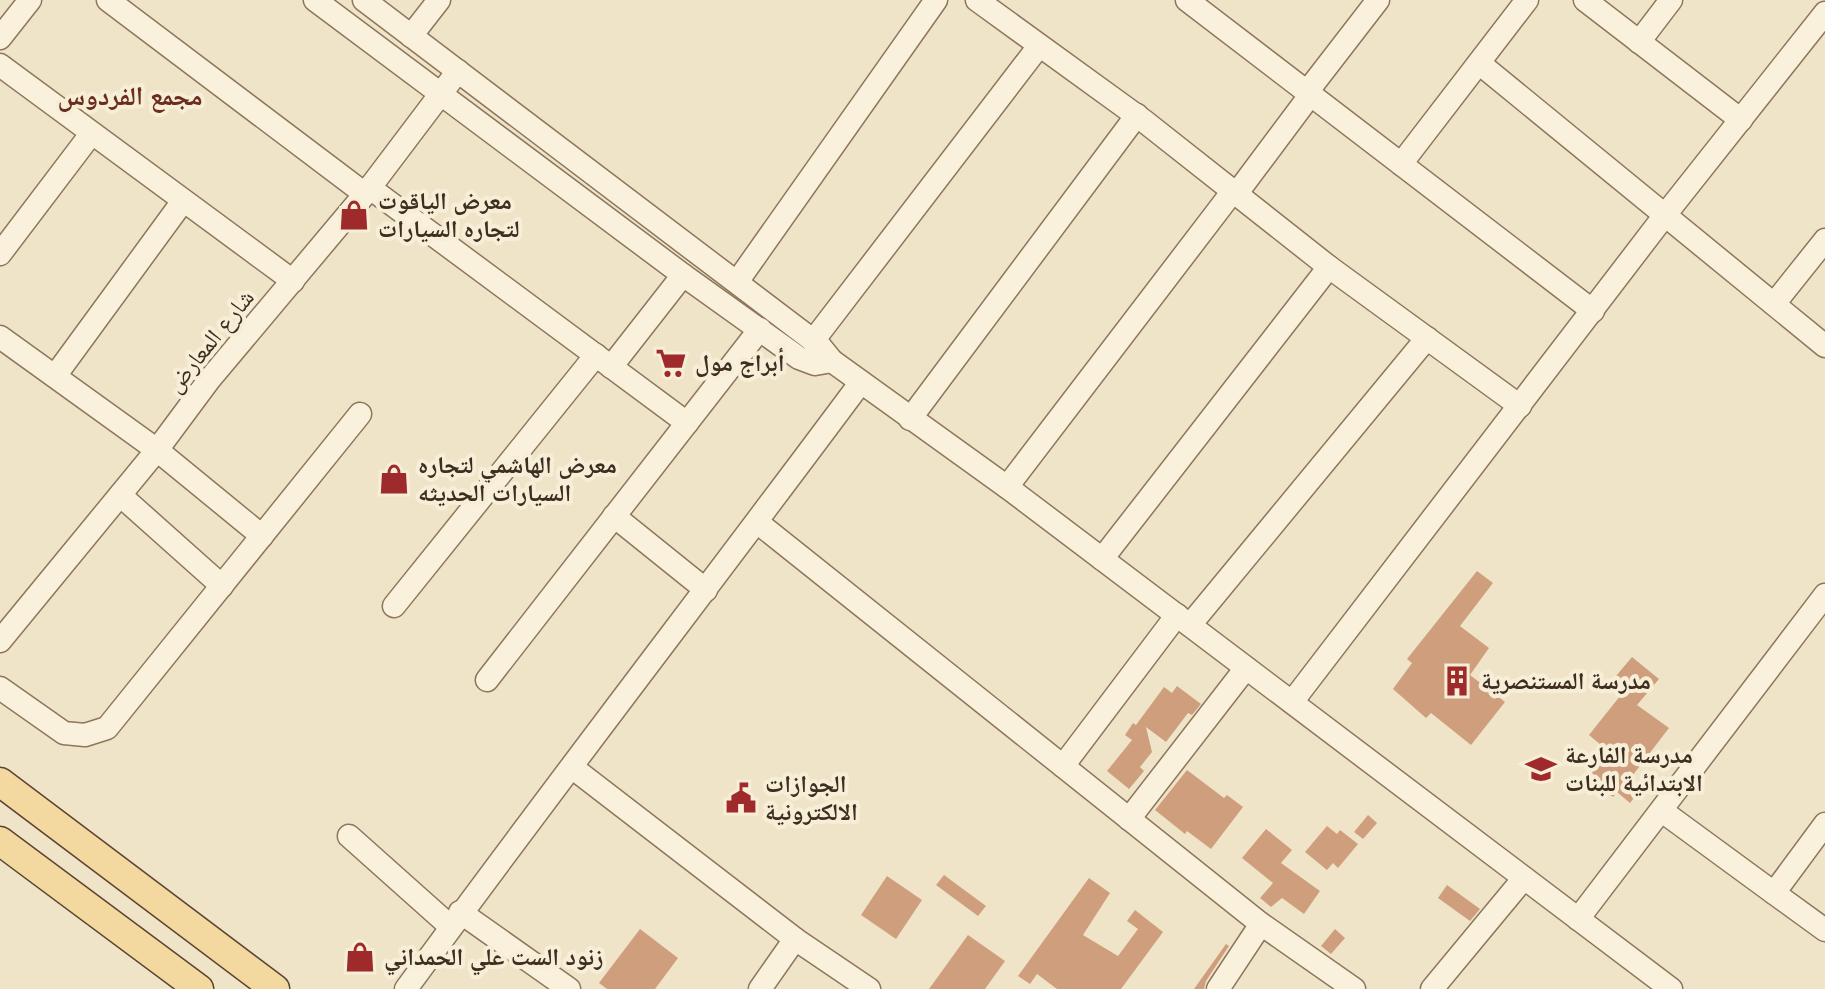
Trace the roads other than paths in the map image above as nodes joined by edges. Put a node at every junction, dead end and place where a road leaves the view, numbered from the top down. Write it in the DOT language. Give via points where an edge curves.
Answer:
graph roads {
  1 [pos="30,0"];
  2 [pos="315,0"];
  3 [pos="364,0"];
  4 [pos="439,0"];
  5 [pos="936,0"];
  6 [pos="977,0"];
  7 [pos="1187,0"];
  8 [pos="1378,0"];
  9 [pos="1527,0"];
  10 [pos="1585,0"];
  11 [pos="1671,0"];
  12 [pos="115,2"];
  13 [pos="1825,13"];
  14 [pos="411,36"];
  15 [pos="0,38"];
  16 [pos="1639,42"];
  17 [pos="1039,46"];
  18 [pos="1479,63"];
  19 [pos="0,66"];
  20 [pos="458,71"];
  21 [pos="1309,93"];
  22 [pos="441,96"];
  23 [pos="1137,115"];
  24 [pos="1741,120"];
  25 [pos="91,134"];
  26 [pos="1401,164"];
  27 [pos="368,191"];
  28 [pos="1235,192"];
  29 [pos="183,201"];
  30 [pos="1665,215"];
  31 [pos="1825,240"];
  32 [pos="0,254"];
  33 [pos="1329,267"];
  34 [pos="683,275"];
  35 [pos="293,281"];
  36 [pos="737,282"];
  37 [pos="1774,304"];
  38 [pos="1593,311"];
  39 [pos="760,329"];
  40 [pos="0,337"];
  41 [pos="1427,338"];
  42 [pos="813,341"];
  43 [pos="1825,346"];
  44 [pos="604,361"];
  45 [pos="832,361"];
  46 [pos="55,376"];
  47 [pos="861,382"];
  48 [pos="1520,406"];
  49 [pos="360,414"];
  50 [pos="910,419"];
  51 [pos="687,423"];
  52 [pos="157,450"];
  53 [pos="1007,487"];
  54 [pos="120,495"];
  55 [pos="614,516"];
  56 [pos="757,522"];
  57 [pos="262,536"];
  58 [pos="1102,559"];
  59 [pos="222,586"];
  60 [pos="706,590"];
  61 [pos="1825,595"];
  62 [pos="394,606"];
  63 [pos="1184,620"];
  64 [pos="4,628"];
  65 [pos="1246,668"];
  66 [pos="487,680"];
  67 [pos="0,688"];
  68 [pos="1292,702"];
  69 [pos="1063,766"];
  70 [pos="573,768"];
  71 [pos="0,782"];
  72 [pos="1662,811"];
  73 [pos="1129,819"];
  74 [pos="1825,824"];
  75 [pos="349,836"];
  76 [pos="0,841"];
  77 [pos="1524,878"];
  78 [pos="1774,893"];
  79 [pos="1578,919"];
  80 [pos="456,920"];
  81 [pos="1261,924"];
  82 [pos="1825,930"];
  83 [pos="795,939"];
  84 [pos="199,989"];
  85 [pos="275,989"];
  86 [pos="406,989"];
  87 [pos="569,989"];
  88 [pos="760,989"];
  89 [pos="869,989"];
  90 [pos="1218,989"];
  91 [pos="1354,989"];
  92 [pos="1432,989"];
  93 [pos="1671,989"];
  1 -- 15 [label="street"];
  2 -- 22 [label="street"];
  3 -- 14 [label="street"];
  4 -- 14 [label="street"];
  5 -- 36 [label="street"];
  6 -- 17 [label="street"];
  7 -- 21 [label="street"];
  8 -- 21 [label="street"];
  9 -- 18 [label="street"];
  10 -- 16 [label="street"];
  11 -- 16 [label="street"];
  12 -- 27 [label="street"];
  13 -- 24 [label="street"];
  14 -- 20 [label="street"];
  16 -- 24 [label="street"];
  17 -- 23 [label="street"];
  17 -- 42 [label="street"];
  18 -- 26 [label="street"];
  18 -- 30 [label="street"];
  19 -- 25 [label="street"];
  20 -- 22 [label="street, شارع المعارض"];
  20 -- 36 [label="street"];
  21 -- 26 [label="street"];
  21 -- 28 [label="street"];
  22 -- 27 [label="street, شارع المعارض"];
  22 -- 34 [label="street"];
  23 -- 28 [label="street"];
  23 -- 50 [label="street"];
  24 -- 30 [label="street"];
  25 -- 29 [label="street"];
  25 -- 32 [label="street"];
  26 -- 38 [label="street"];
  27 -- 35 [label="street, شارع المعارض"];
  27 -- 44 [label="street"];
  28 -- 33 [label="street"];
  28 -- 53 [label="street"];
  29 -- 35 [label="street"];
  29 -- 46 [label="street"];
  30 -- 37 [label="street"];
  30 -- 38 [label="street"];
  31 -- 37 [label="street"];
  33 -- 41 [label="street"];
  33 -- 58 [label="street"];
  34 -- 39 [label="street"];
  34 -- 44 [label="street"];
  35 -- 52 [label="street, شارع المعارض"];
  36 -- 42 [label="street"];
  37 -- 43 [label="street"];
  38 -- 48 [label="street"];
  39 -- 45 [label="street" via="807,362"];
  39 -- 51 [label="street"];
  40 -- 46 [label="street"];
  41 -- 48 [label="street"];
  41 -- 63 [label="street"];
  42 -- 45 [label="street"];
  44 -- 51 [label="street"];
  44 -- 62 [label="street"];
  45 -- 47 [label="street"];
  46 -- 52 [label="street"];
  47 -- 50 [label="street"];
  47 -- 56 [label="street"];
  48 -- 68 [label="street"];
  49 -- 57 [label="street"];
  50 -- 53 [label="street"];
  51 -- 55 [label="street"];
  52 -- 54 [label="street, شارع المعارض"];
  52 -- 57 [label="street"];
  53 -- 58 [label="street"];
  54 -- 59 [label="street"];
  54 -- 64 [label="street, شارع المعارض"];
  55 -- 60 [label="street"];
  55 -- 66 [label="street"];
  56 -- 60 [label="street"];
  56 -- 69 [label="street"];
  57 -- 59 [label="street"];
  58 -- 63 [label="street"];
  59 -- 67 [label="street" via="107,728 85,735 64,733"];
  60 -- 70 [label="street"];
  61 -- 72 [label="street"];
  63 -- 65 [label="street"];
  63 -- 69 [label="street"];
  65 -- 68 [label="street"];
  65 -- 73 [label="street"];
  68 -- 77 [label="street"];
  69 -- 73 [label="street"];
  70 -- 80 [label="street"];
  70 -- 83 [label="street"];
  71 -- 85 [label="main road"];
  72 -- 78 [label="street"];
  72 -- 79 [label="street"];
  73 -- 81 [label="street"];
  74 -- 78 [label="street"];
  75 -- 80 [label="street"];
  76 -- 84 [label="main road"];
  77 -- 79 [label="street"];
  77 -- 92 [label="street"];
  78 -- 82 [label="street"];
  79 -- 93 [label="street"];
  80 -- 86 [label="street"];
  80 -- 87 [label="street"];
  81 -- 90 [label="street"];
  81 -- 91 [label="street"];
  83 -- 88 [label="street"];
  83 -- 89 [label="street"];
}
